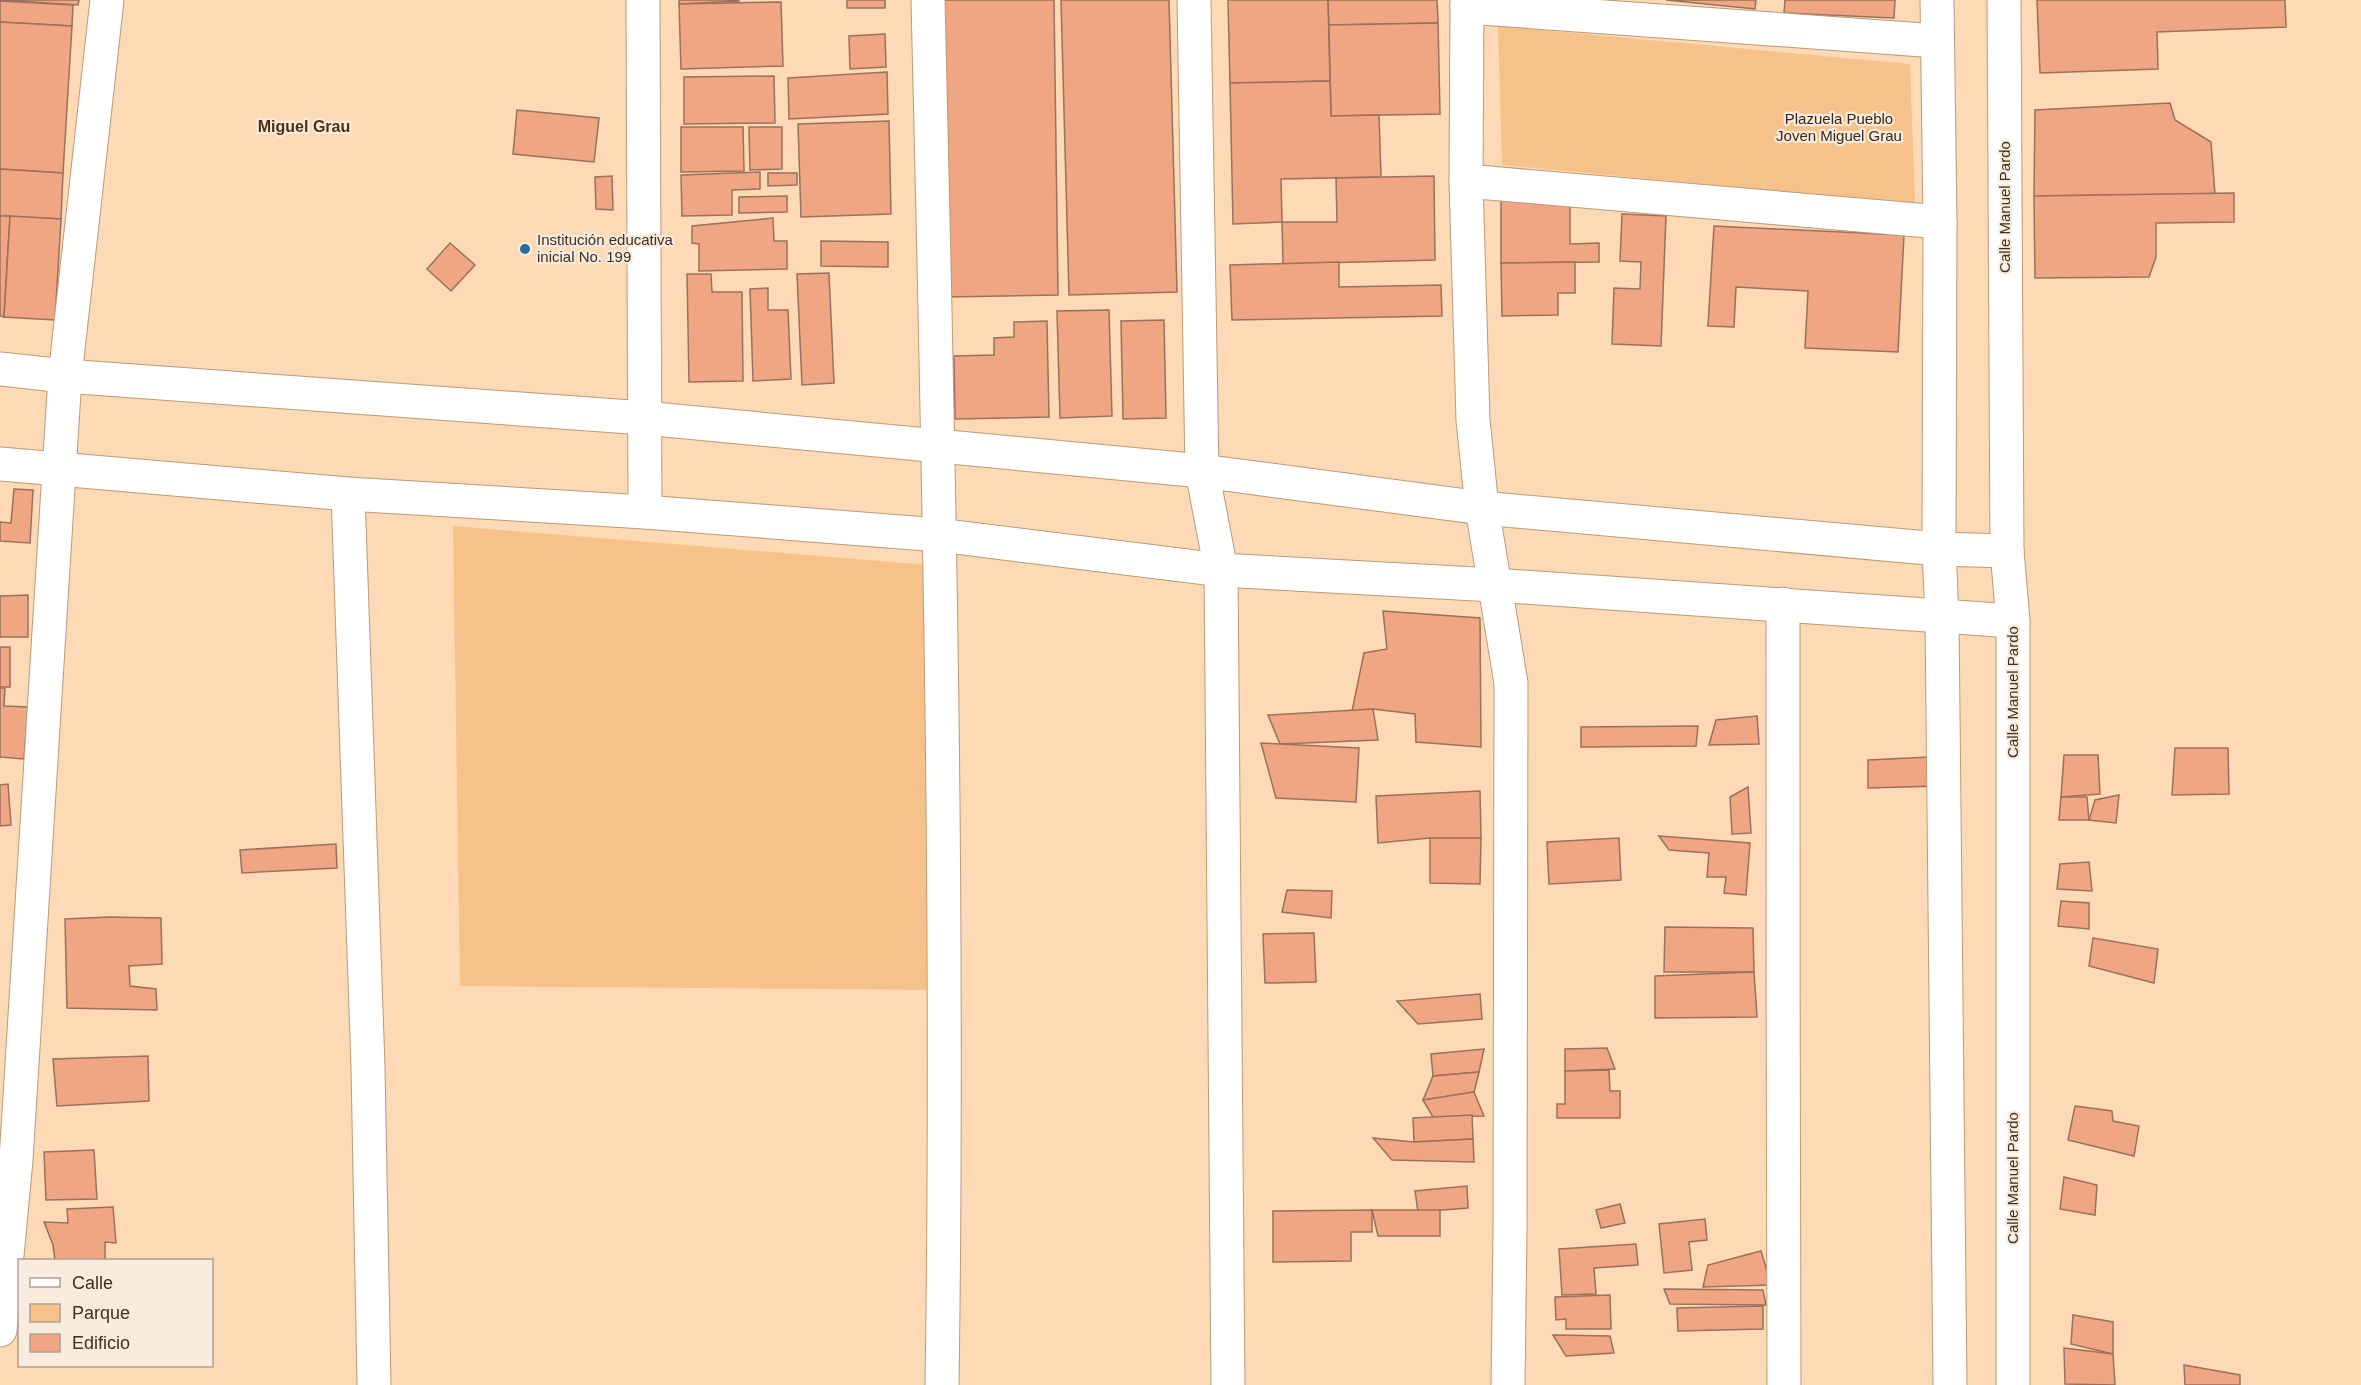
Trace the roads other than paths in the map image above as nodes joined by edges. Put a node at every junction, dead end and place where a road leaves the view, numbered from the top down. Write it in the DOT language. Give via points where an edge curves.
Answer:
graph roads {
  1 [pos="107,0"];
  2 [pos="643,0"];
  3 [pos="928,0"];
  4 [pos="1194,0"];
  5 [pos="1936,0"];
  6 [pos="2004,0"];
  7 [pos="1467,3"];
  8 [pos="1937,41"];
  9 [pos="1466,181"];
  10 [pos="1940,222"];
  11 [pos="0,369"];
  12 [pos="64,376"];
  13 [pos="644,418"];
  14 [pos="939,447"];
  15 [pos="0,464"];
  16 [pos="58,470"];
  17 [pos="1202,471"];
  18 [pos="348,494"];
  19 [pos="1482,508"];
  20 [pos="645,512"];
  21 [pos="939,535"];
  22 [pos="1939,549"];
  23 [pos="2007,551"];
  24 [pos="1221,570"];
  25 [pos="1494,585"];
  26 [pos="1783,604"];
  27 [pos="1942,617"];
  28 [pos="2013,621"];
  29 [pos="0,1330"];
  30 [pos="374,1385"];
  31 [pos="942,1385"];
  32 [pos="1228,1385"];
  33 [pos="1508,1385"];
  34 [pos="1784,1385"];
  35 [pos="1950,1385"];
  36 [pos="2013,1385"];
  1 -- 12 [label="street"];
  2 -- 13 [label="street"];
  3 -- 14 [label="street"];
  4 -- 17 [label="street"];
  5 -- 8 [label="street"];
  6 -- 23 [label="street, Calle Manuel Pardo"];
  7 -- 8 [label="street"];
  7 -- 9 [label="street"];
  8 -- 10 [label="street"];
  9 -- 10 [label="street"];
  9 -- 19 [label="street" via="1473,420"];
  10 -- 22 [label="street"];
  11 -- 12 [label="street"];
  12 -- 13 [label="street"];
  12 -- 16 [label="street"];
  13 -- 14 [label="street"];
  13 -- 20 [label="street"];
  14 -- 17 [label="street"];
  14 -- 21 [label="street"];
  15 -- 16 [label="street"];
  16 -- 18 [label="street"];
  16 -- 29 [label="street" via="16,1160"];
  17 -- 19 [label="street"];
  17 -- 24 [label="street"];
  18 -- 20 [label="street"];
  18 -- 30 [label="street" via="368,1067"];
  19 -- 22 [label="street"];
  19 -- 25 [label="street"];
  20 -- 21 [label="street"];
  21 -- 24 [label="street"];
  21 -- 31 [label="street" via="945,1164"];
  22 -- 23 [label="street"];
  22 -- 27 [label="street"];
  23 -- 28 [label="street, Calle Manuel Pardo"];
  24 -- 25 [label="street"];
  24 -- 32 [label="street"];
  25 -- 26 [label="street"];
  25 -- 33 [label="street" via="1511,683"];
  26 -- 27 [label="street"];
  26 -- 34 [label="street"];
  27 -- 28 [label="street"];
  27 -- 35 [label="street"];
  28 -- 36 [label="street, Calle Manuel Pardo"];
}
